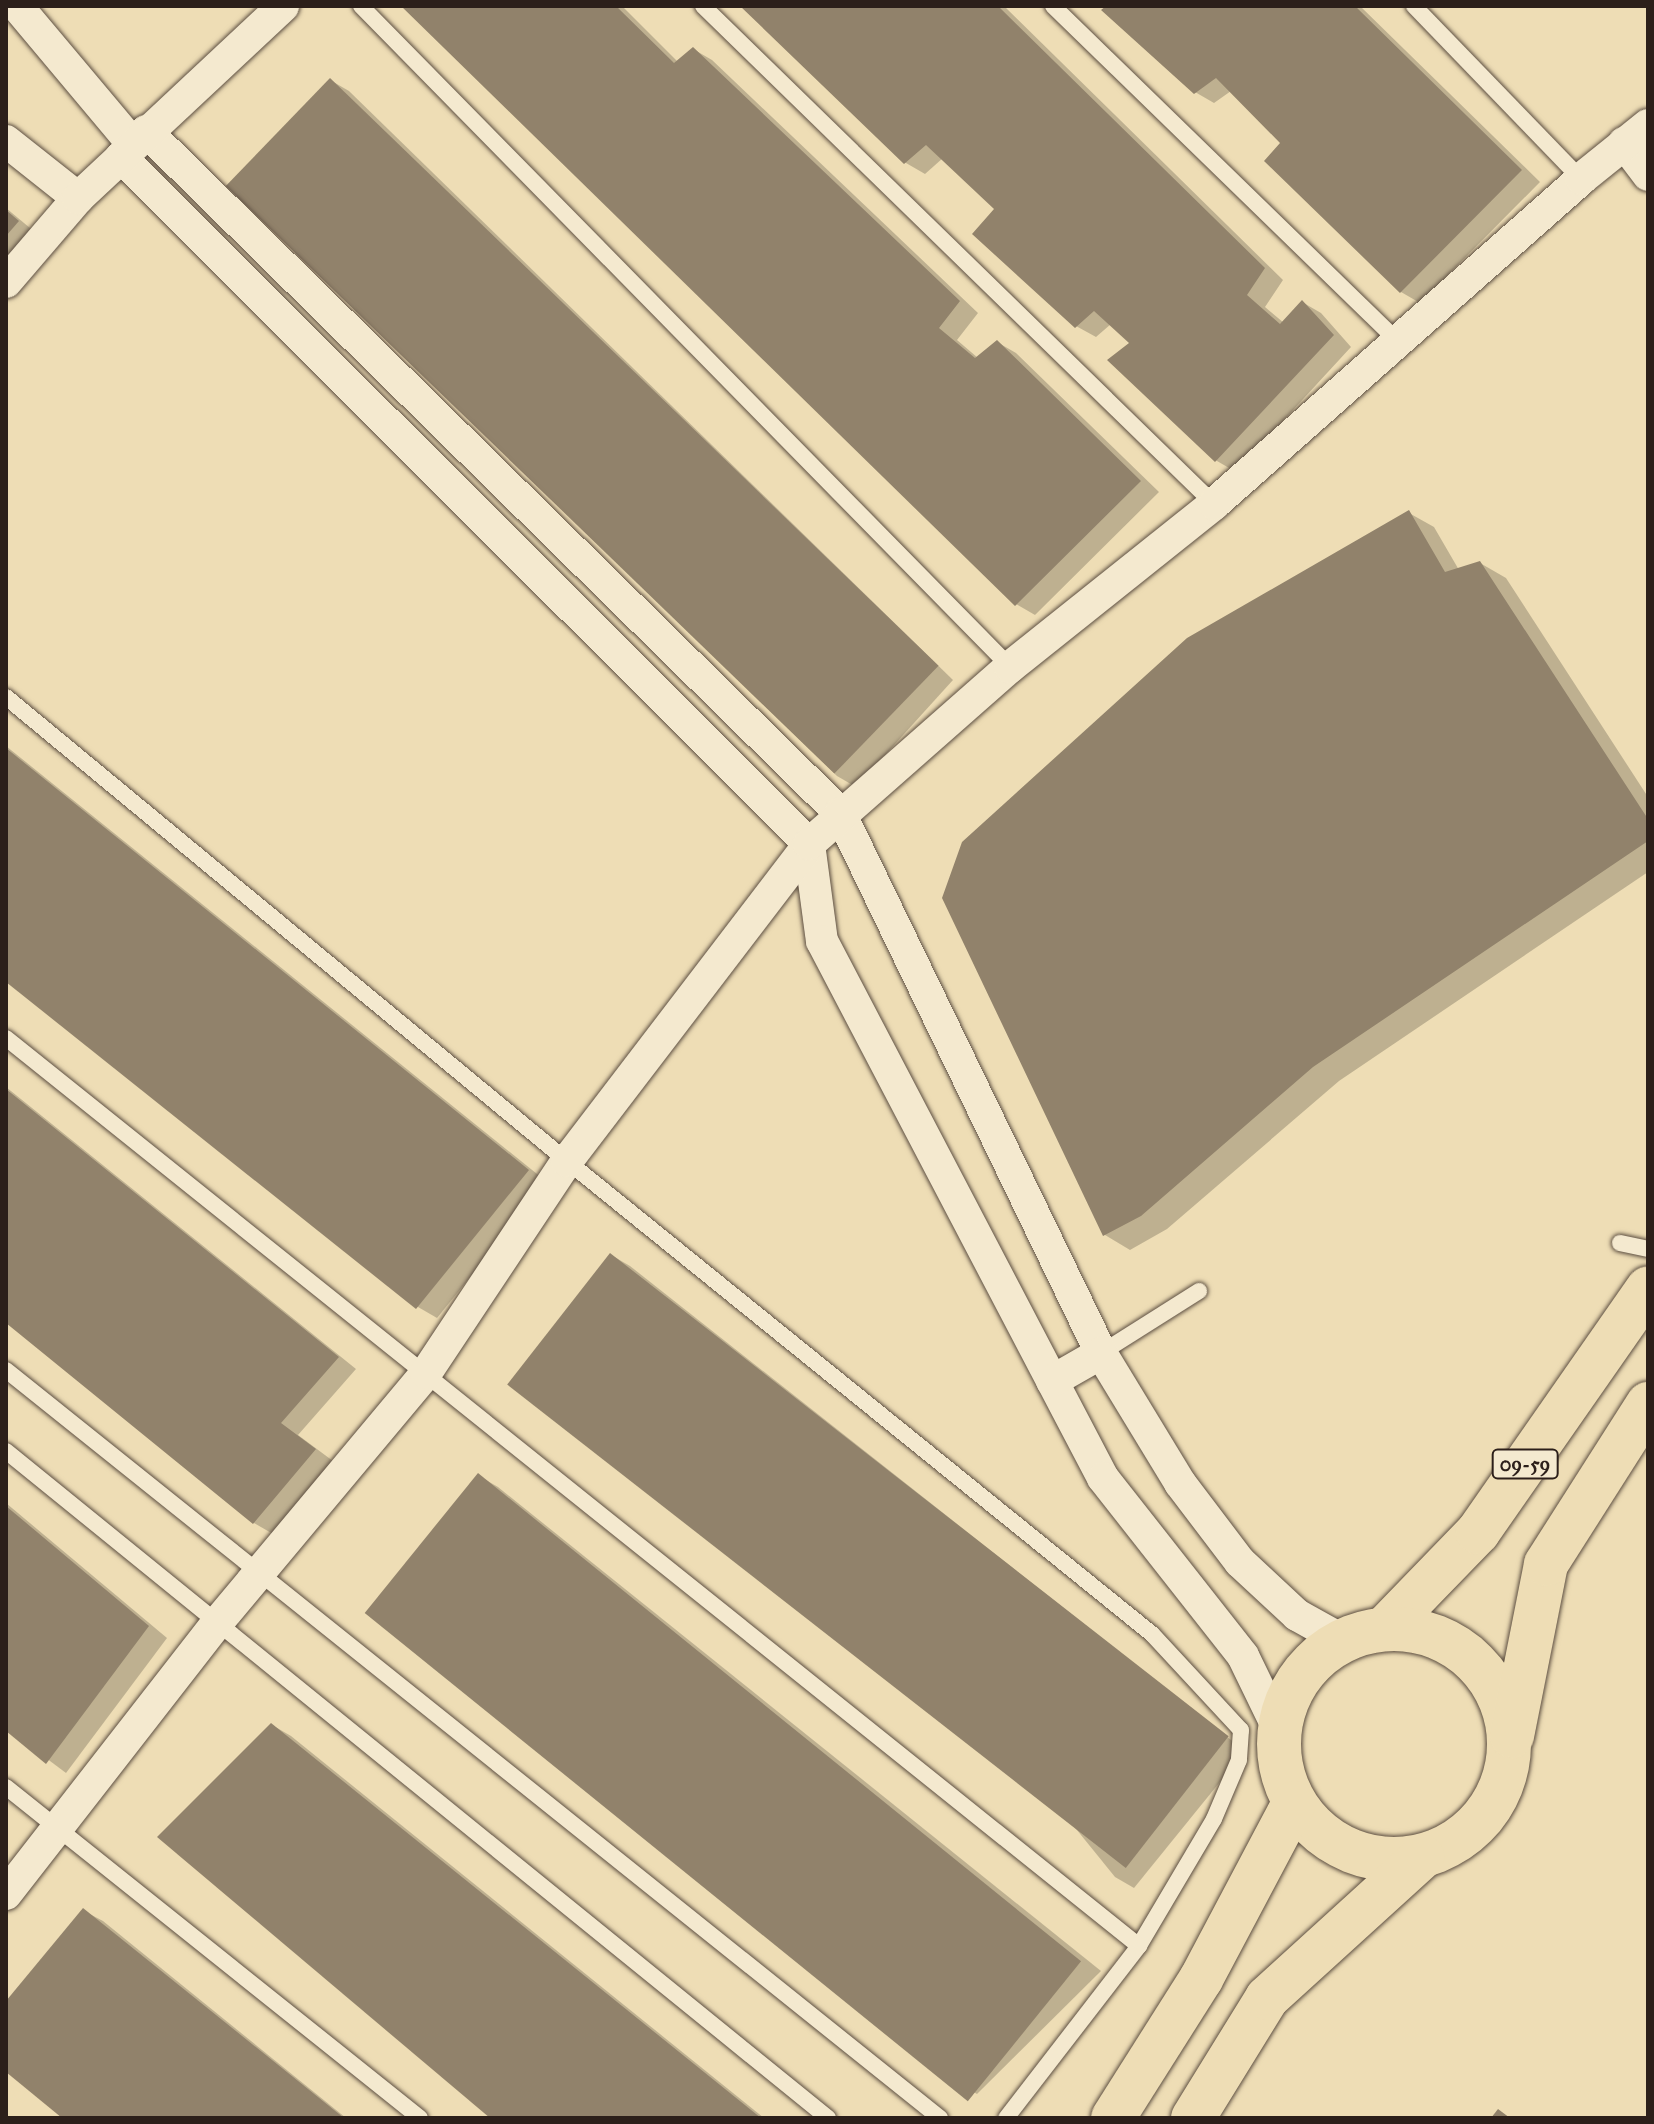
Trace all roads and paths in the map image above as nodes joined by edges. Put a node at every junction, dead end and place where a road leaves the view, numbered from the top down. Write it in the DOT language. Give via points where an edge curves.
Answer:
graph roads {
  1 [pos="17,6"];
  2 [pos="283,6"];
  3 [pos="361,6"];
  4 [pos="703,6"];
  5 [pos="1053,6"];
  6 [pos="1414,6"];
  7 [pos="1636,134"];
  8 [pos="6,141"];
  9 [pos="133,144"];
  10 [pos="1648,175"];
  11 [pos="1581,179"];
  12 [pos="78,198"];
  13 [pos="6,282"];
  14 [pos="1398,342"];
  15 [pos="1214,504"];
  16 [pos="1010,667"];
  17 [pos="6,697"];
  18 [pos="840,813"];
  19 [pos="809,844"];
  20 [pos="6,1038"];
  21 [pos="567,1161"];
  22 [pos="1620,1243"];
  23 [pos="1648,1249"];
  24 [pos="1648,1288"];
  25 [pos="1199,1291"];
  26 [pos="1101,1353"];
  27 [pos="6,1370"];
  28 [pos="426,1373"];
  29 [pos="1052,1381"];
  30 [pos="1648,1404"];
  31 [pos="6,1451"];
  32 [pos="260,1572"];
  33 [pos="218,1622"];
  34 [pos="1387,1626"];
  35 [pos="1344,1641"];
  36 [pos="1279,1730"];
  37 [pos="1510,1746"];
  38 [pos="6,1787"];
  39 [pos="1294,1803"];
  40 [pos="57,1828"];
  41 [pos="1422,1857"];
  42 [pos="6,1894"];
  43 [pos="1139,1946"];
  44 [pos="420,2118"];
  45 [pos="828,2118"];
  46 [pos="940,2118"];
  47 [pos="1006,2118"];
  48 [pos="1113,2118"];
  49 [pos="1193,2118"];
  1 -- 9 [label="street"];
  2 -- 9 [label="street"];
  3 -- 16 [label="lane"];
  4 -- 15 [label="lane"];
  5 -- 14 [label="lane"];
  6 -- 11 [label="lane"];
  7 -- 10 [label="street"];
  7 -- 11 [label="street"];
  8 -- 12 [label="street"];
  9 -- 12 [label="street"];
  9 -- 18 [label="street"];
  9 -- 19 [label="street"];
  11 -- 14 [label="street"];
  12 -- 13 [label="street"];
  14 -- 15 [label="street"];
  15 -- 16 [label="street"];
  16 -- 18 [label="street"];
  17 -- 21 [label="lane"];
  18 -- 19 [label="street"];
  18 -- 26 [label="street"];
  19 -- 21 [label="street"];
  19 -- 29 [label="street" via="822,941"];
  20 -- 28 [label="lane"];
  21 -- 28 [label="street"];
  21 -- 43 [label="lane" via="1152,1634 1241,1730 1239,1760 1214,1819"];
  22 -- 23 [label="lane"];
  24 -- 34 [label="main road, 09-59" via="1478,1532"];
  25 -- 26 [label="lane"];
  26 -- 29 [label="street"];
  26 -- 35 [label="street" via="1180,1483 1240,1562 1297,1615"];
  27 -- 32 [label="lane"];
  28 -- 32 [label="street"];
  28 -- 43 [label="lane"];
  29 -- 36 [label="street" via="1103,1478 1243,1656"];
  30 -- 37 [label="main road" via="1546,1564"];
  31 -- 33 [label="lane"];
  32 -- 33 [label="street"];
  32 -- 46 [label="lane"];
  33 -- 40 [label="street"];
  33 -- 45 [label="lane"];
  34 -- 35 [label="main road"];
  34 -- 37 [label="main road" via="1420,1631 1456,1646 1485,1673 1504,1707"];
  35 -- 36 [label="main road" via="1312,1663 1291,1694"];
  36 -- 39 [label="main road" via="1280,1768"];
  37 -- 41 [label="main road" via="1502,1785 1484,1817 1456,1842"];
  38 -- 40 [label="lane"];
  39 -- 41 [label="main road" via="1317,1831 1349,1851 1384,1860"];
  39 -- 48 [label="main road" via="1201,1979"];
  40 -- 42 [label="street"];
  40 -- 44 [label="lane"];
  41 -- 49 [label="main road" via="1267,1998"];
  43 -- 47 [label="lane"];
}
